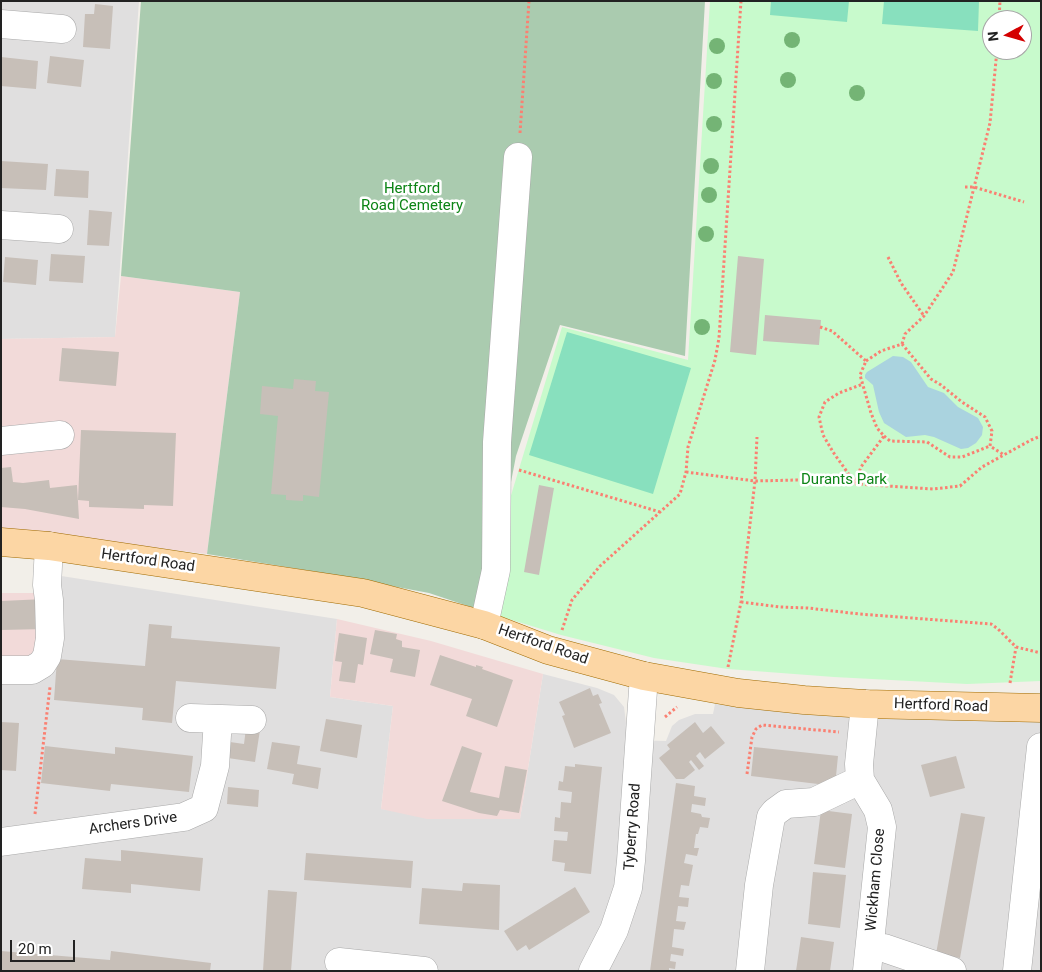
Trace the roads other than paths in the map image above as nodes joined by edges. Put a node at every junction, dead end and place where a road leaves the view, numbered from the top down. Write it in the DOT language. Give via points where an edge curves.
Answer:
graph roads {
  1 [pos="1,24"];
  2 [pos="62,29"];
  3 [pos="518,156"];
  4 [pos="1,225"];
  5 [pos="59,229"];
  6 [pos="60,435"];
  7 [pos="1,441"];
  8 [pos="1,542"];
  9 [pos="49,546"];
  10 [pos="484,625"];
  11 [pos="1,670"];
  12 [pos="644,676"];
  13 [pos="865,704"];
  14 [pos="1041,708"];
  15 [pos="190,718"];
  16 [pos="218,719"];
  17 [pos="252,720"];
  18 [pos="1041,746"];
  19 [pos="860,780"];
  20 [pos="1,842"];
  21 [pos="895,864"];
  22 [pos="878,960"];
  23 [pos="339,962"];
  24 [pos="424,971"];
  25 [pos="593,971"];
  26 [pos="750,971"];
  27 [pos="952,971"];
  28 [pos="1017,971"];
  1 -- 2 [label="street"];
  3 -- 10 [label="street" via="497,465 496,570"];
  4 -- 5 [label="street"];
  6 -- 7 [label="street"];
  8 -- 9 [label="main road, Hertford Road"];
  9 -- 10 [label="main road, Hertford Road" via="363,593"];
  9 -- 11 [label="street" via="50,638 47,656 32,670"];
  10 -- 12 [label="main road, Hertford Road" via="558,653"];
  12 -- 13 [label="main road, Hertford Road" via="760,696"];
  12 -- 25 [label="street, Tyberry Road" via="628,888 614,930"];
  13 -- 14 [label="main road, Hertford Road"];
  13 -- 19 [label="street"];
  15 -- 16 [label="street"];
  16 -- 17 [label="street"];
  16 -- 20 [label="street, Archers Drive" via="215,766 204,808 184,818"];
  18 -- 28 [label="street"];
  19 -- 22 [label="street, Wickham Close" via="878,810 882,827"];
  19 -- 26 [label="street" via="814,802 786,804 771,817 758,885"];
  21 -- 22 [label="street"];
  22 -- 27 [label="street"];
  23 -- 24 [label="street"];
}
